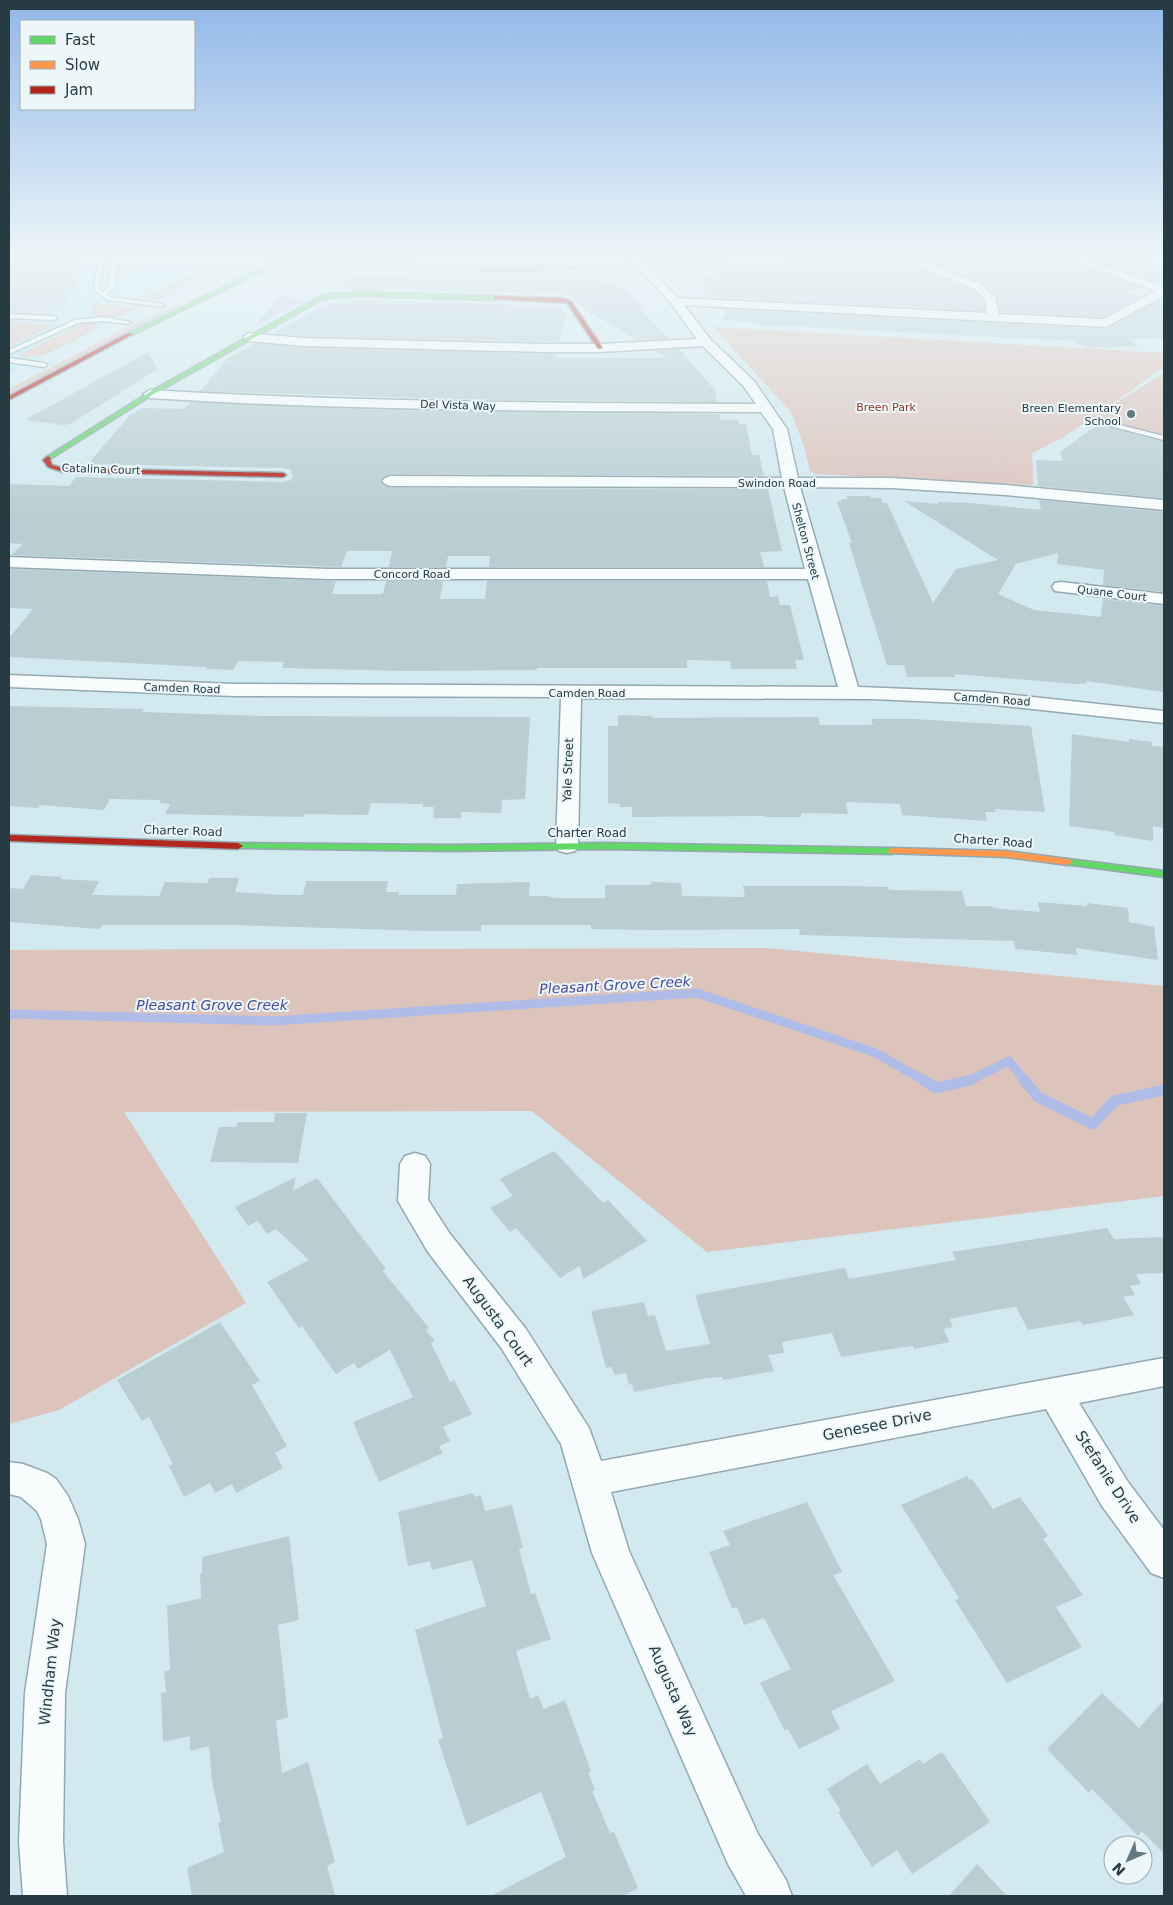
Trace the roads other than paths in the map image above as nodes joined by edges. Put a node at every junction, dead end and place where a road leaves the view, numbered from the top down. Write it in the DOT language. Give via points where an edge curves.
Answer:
graph roads {
  1 [pos="30,342"];
  2 [pos="116,342"];
  3 [pos="240,342"];
  4 [pos="302,342"];
  5 [pos="597,342"];
  6 [pos="706,342"];
  7 [pos="600,348"];
  8 [pos="9,352"];
  9 [pos="9,360"];
  10 [pos="48,363"];
  11 [pos="23,376"];
  12 [pos="150,394"];
  13 [pos="9,398"];
  14 [pos="766,408"];
  15 [pos="1104,423"];
  16 [pos="1164,438"];
  17 [pos="283,475"];
  18 [pos="390,480"];
  19 [pos="791,483"];
  20 [pos="1164,505"];
  21 [pos="9,562"];
  22 [pos="815,574"];
  23 [pos="1061,587"];
  24 [pos="1164,599"];
  25 [pos="9,681"];
  26 [pos="850,692"];
  27 [pos="571,693"];
  28 [pos="1164,717"];
  29 [pos="9,838"];
  30 [pos="567,846"];
  31 [pos="1164,874"];
  32 [pos="414,1164"];
  33 [pos="1164,1372"];
  34 [pos="1054,1392"];
  35 [pos="9,1478"];
  36 [pos="591,1479"];
  37 [pos="1164,1560"];
  38 [pos="45,1896"];
  39 [pos="770,1896"];
  1 -- 8 [label="lane"];
  2 -- 13 [label="street"];
  3 -- 12 [label="street"];
  4 -- 7 [label="street"];
  5 -- 7 [label="street"];
  6 -- 7 [label="street"];
  6 -- 14 [label="street, Shelton Street" via="749,384"];
  9 -- 10 [label="lane"];
  10 -- 11 [label="street"];
  12 -- 14 [label="street, Del Vista Way" via="521,407"];
  12 -- 17 [label="street, Catalina Court" via="51,455 46,460 50,466 63,470"];
  14 -- 19 [label="street, Shelton Street" via="780,429"];
  15 -- 16 [label="lane"];
  18 -- 19 [label="street, Swindon Road"];
  19 -- 20 [label="street, Swindon Road" via="902,484"];
  19 -- 22 [label="street, Shelton Street"];
  21 -- 22 [label="street, Concord Road" via="328,574"];
  22 -- 26 [label="street, Shelton Street"];
  23 -- 24 [label="street, Quane Court"];
  25 -- 27 [label="street, Camden Road" via="234,690"];
  26 -- 27 [label="street, Camden Road"];
  26 -- 28 [label="street, Camden Road" via="995,699"];
  27 -- 30 [label="street, Yale Street"];
  29 -- 30 [label="street, Charter Road" via="196,846"];
  30 -- 31 [label="street, Charter Road" via="1006,854"];
  32 -- 36 [label="street, Augusta Court" via="413,1201 439,1243 514,1338 556,1402 578,1438"];
  33 -- 34 [label="street, Genesee Drive"];
  34 -- 36 [label="street, Genesee Drive"];
  34 -- 37 [label="street, Stefanie Drive" via="1115,1494"];
  35 -- 38 [label="street, Windham Way" via="36,1485 46,1495 62,1525 66,1544 45,1693 41,1842"];
  36 -- 39 [label="street, Augusta Way" via="612,1553 743,1849"];
}
